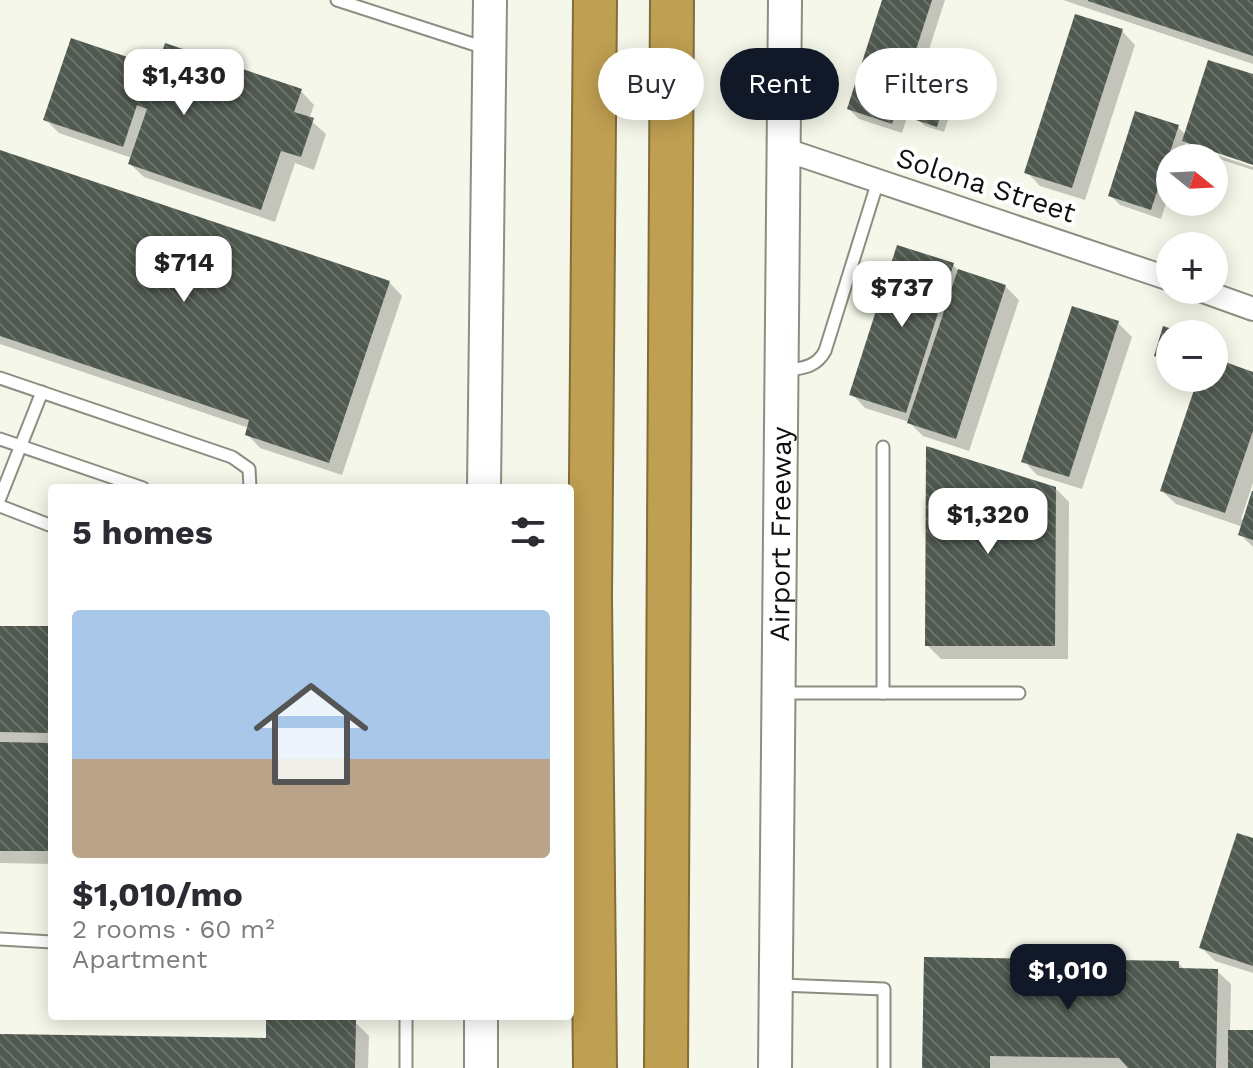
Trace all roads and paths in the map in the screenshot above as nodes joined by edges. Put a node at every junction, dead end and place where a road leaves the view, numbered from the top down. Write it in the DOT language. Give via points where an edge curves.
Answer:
graph roads {
  1 [pos="337,0"];
  2 [pos="490,0"];
  3 [pos="595,0"];
  4 [pos="672,0"];
  5 [pos="785,0"];
  6 [pos="489,50"];
  7 [pos="783,149"];
  8 [pos="878,181"];
  9 [pos="1156,274"];
  10 [pos="1228,300"];
  11 [pos="1253,309"];
  12 [pos="781,372"];
  13 [pos="0,378"];
  14 [pos="42,392"];
  15 [pos="0,439"];
  16 [pos="21,446"];
  17 [pos="883,447"];
  18 [pos="131,484"];
  19 [pos="250,484"];
  20 [pos="484,484"];
  21 [pos="0,498"];
  22 [pos="0,506"];
  23 [pos="48,524"];
  24 [pos="778,693"];
  25 [pos="883,693"];
  26 [pos="1019,693"];
  27 [pos="668,920"];
  28 [pos="0,939"];
  29 [pos="48,942"];
  30 [pos="775,985"];
  31 [pos="406,1020"];
  32 [pos="481,1020"];
  33 [pos="406,1068"];
  34 [pos="481,1068"];
  35 [pos="595,1068"];
  36 [pos="666,1068"];
  37 [pos="691,1068"];
  38 [pos="775,1068"];
  39 [pos="884,1068"];
  1 -- 6 [label="lane"];
  2 -- 6 [label="main road"];
  3 -- 35 [label="highway" via="590,598"];
  4 -- 27 [label="highway"];
  5 -- 7 [label="main road, Airport Freeway"];
  6 -- 20 [label="main road"];
  7 -- 8 [label="street, Solona Street"];
  7 -- 12 [label="main road, Airport Freeway"];
  8 -- 9 [label="street, Solona Street"];
  8 -- 12 [label="lane" via="820,361"];
  10 -- 11 [label="street"];
  12 -- 24 [label="main road, Airport Freeway"];
  13 -- 14 [label="lane"];
  14 -- 16 [label="lane"];
  14 -- 19 [label="lane" via="232,457 249,469"];
  15 -- 16 [label="lane"];
  16 -- 18 [label="lane"];
  16 -- 21 [label="lane"];
  17 -- 25 [label="lane"];
  22 -- 23 [label="lane"];
  24 -- 25 [label="lane"];
  24 -- 30 [label="main road, Airport Freeway"];
  25 -- 26 [label="lane"];
  27 -- 36 [label="highway"];
  27 -- 37 [label="highway" via="692,990"];
  28 -- 29 [label="lane"];
  30 -- 38 [label="main road, Airport Freeway"];
  30 -- 39 [label="lane" via="884,989"];
  31 -- 33 [label="lane"];
  32 -- 34 [label="main road"];
}
